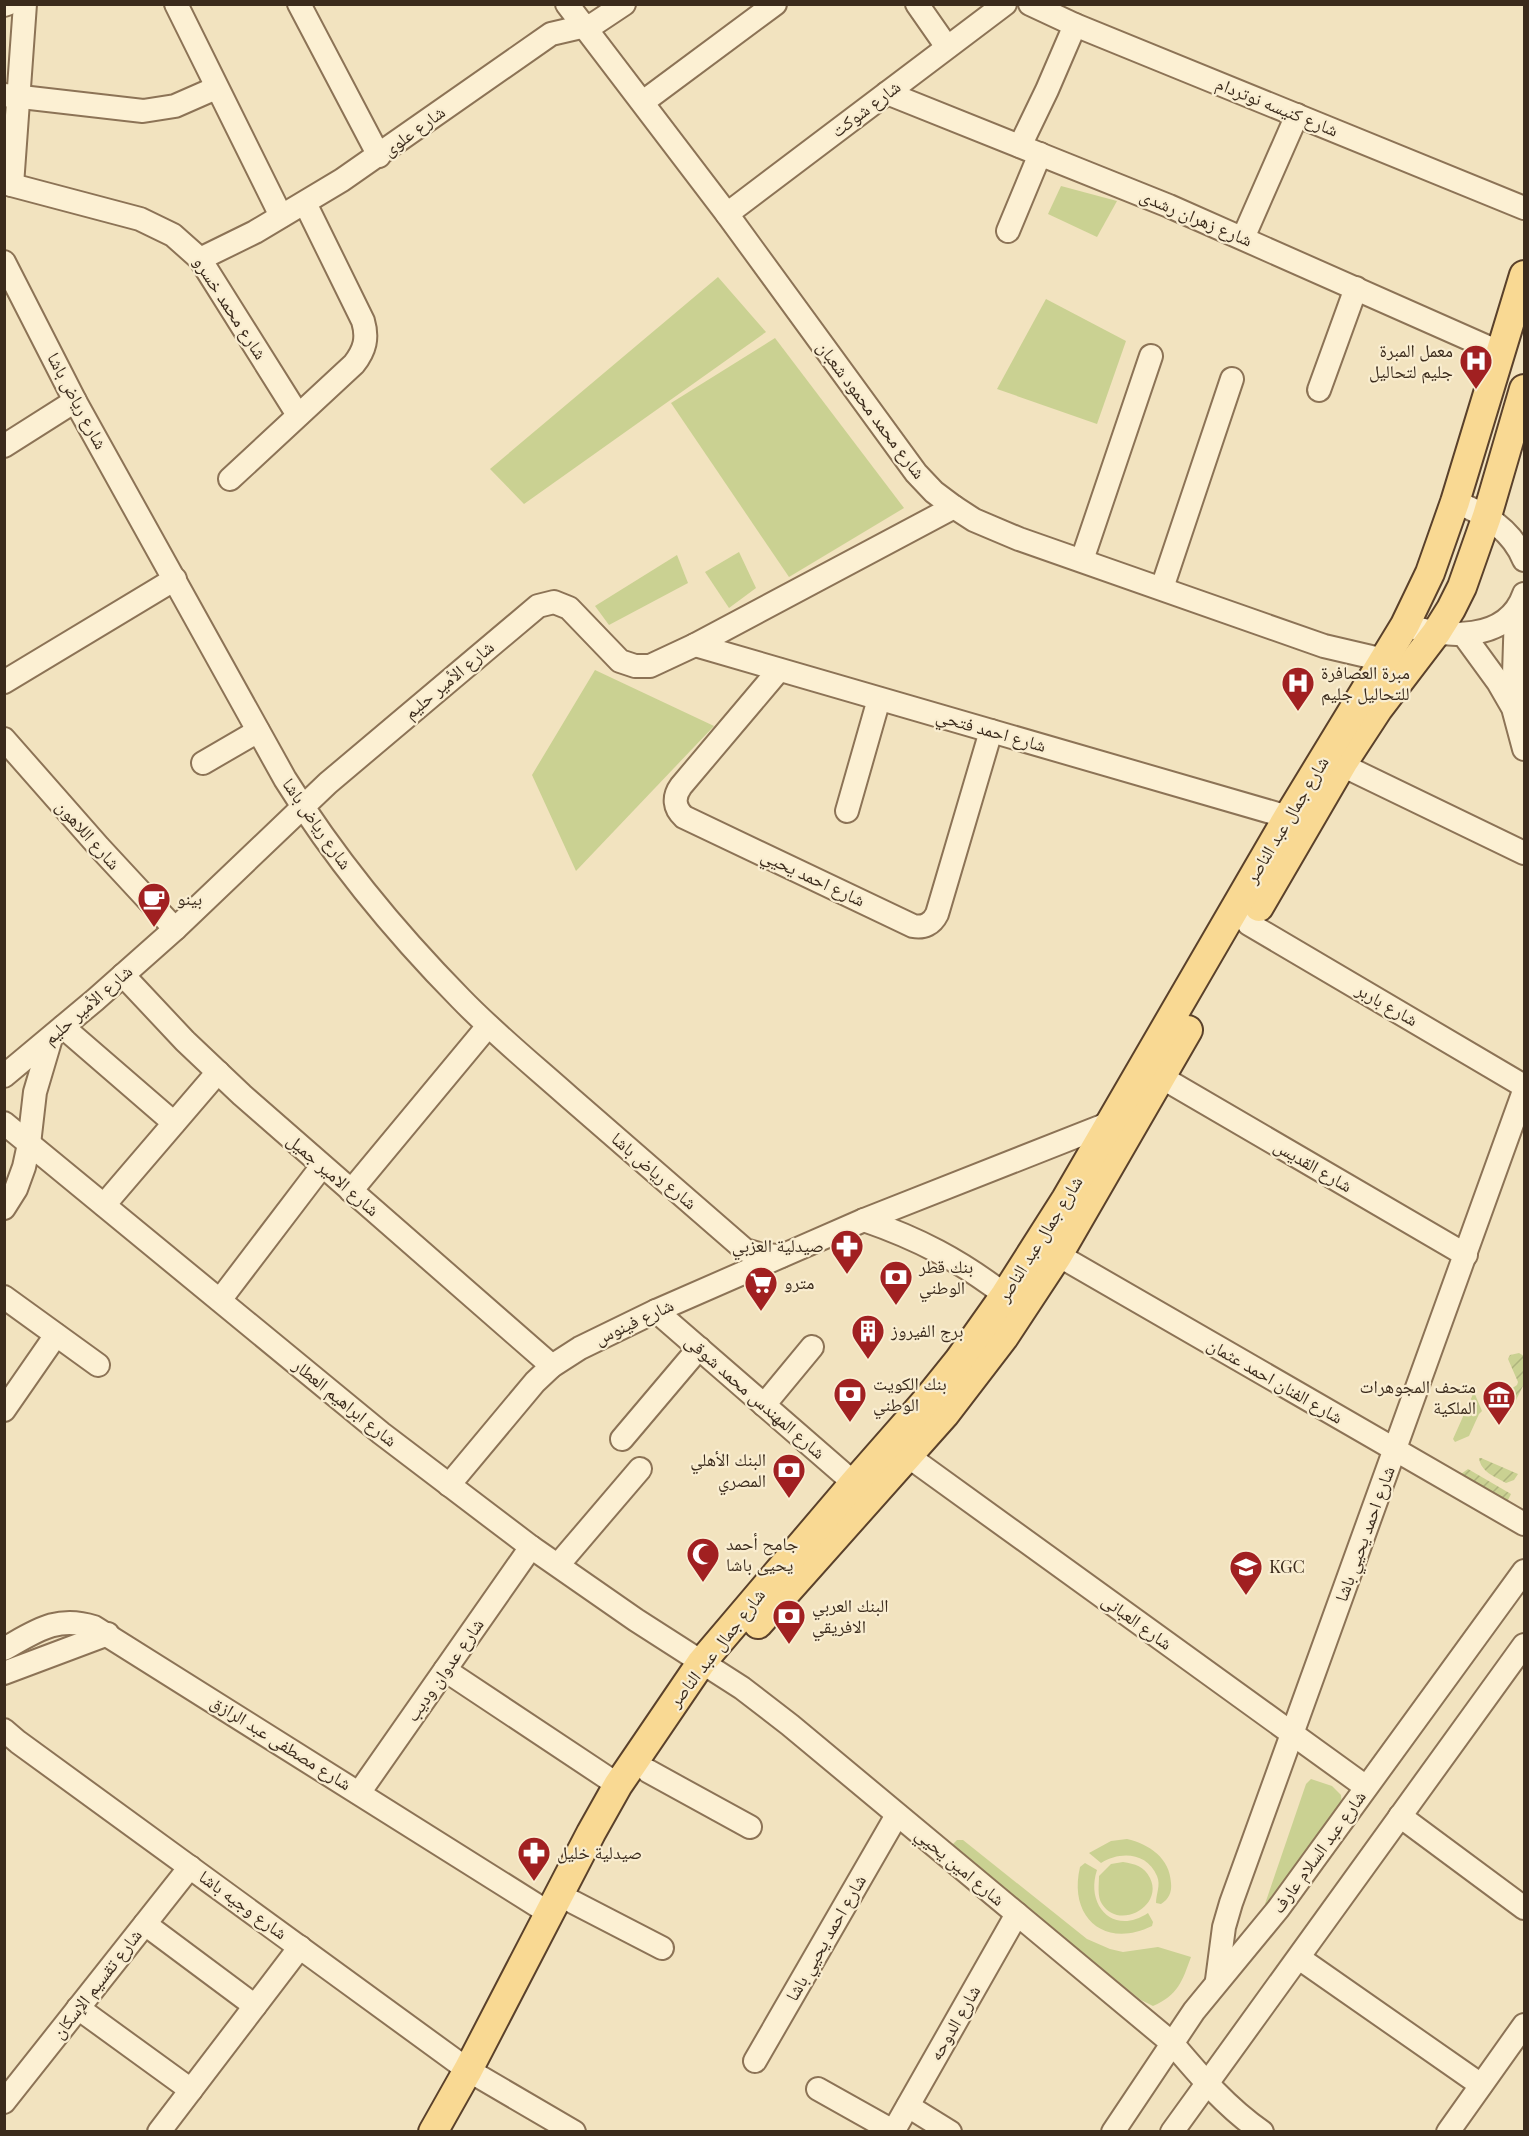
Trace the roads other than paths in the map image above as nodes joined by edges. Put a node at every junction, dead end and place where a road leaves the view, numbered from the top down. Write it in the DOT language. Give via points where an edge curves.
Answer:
graph roads {
  1 [pos="25,4"];
  2 [pos="176,4"];
  3 [pos="299,4"];
  4 [pos="567,4"];
  5 [pos="624,4"];
  6 [pos="775,4"];
  7 [pos="917,4"];
  8 [pos="1005,4"];
  9 [pos="1030,4"];
  10 [pos="1075,25"];
  11 [pos="585,26"];
  12 [pos="947,48"];
  13 [pos="216,88"];
  14 [pos="887,93"];
  15 [pos="11,96"];
  16 [pos="643,102"];
  17 [pos="1297,115"];
  18 [pos="1030,150"];
  19 [pos="379,156"];
  20 [pos="8,184"];
  21 [pos="305,203"];
  22 [pos="1524,208"];
  23 [pos="727,214"];
  24 [pos="281,216"];
  25 [pos="1008,231"];
  26 [pos="1243,238"];
  27 [pos="200,259"];
  28 [pos="7,272"];
  29 [pos="1524,275"];
  30 [pos="1356,288"];
  31 [pos="1501,353"];
  32 [pos="1151,356"];
  33 [pos="1233,379"];
  34 [pos="1524,389"];
  35 [pos="1319,390"];
  36 [pos="75,400"];
  37 [pos="298,415"];
  38 [pos="5,443"];
  39 [pos="230,479"];
  40 [pos="1455,502"];
  41 [pos="954,507"];
  42 [pos="1487,516"];
  43 [pos="1082,560"];
  44 [pos="1524,560"];
  45 [pos="175,579"];
  46 [pos="1162,588"];
  47 [pos="1520,603"];
  48 [pos="1405,625"];
  49 [pos="1450,634"];
  50 [pos="695,645"];
  51 [pos="1384,660"];
  52 [pos="1413,662"];
  53 [pos="779,670"];
  54 [pos="4,682"];
  55 [pos="879,699"];
  56 [pos="1513,708"];
  57 [pos="258,730"];
  58 [pos="991,731"];
  59 [pos="4,739"];
  60 [pos="1524,749"];
  61 [pos="203,763"];
  62 [pos="1342,765"];
  63 [pos="302,806"];
  64 [pos="847,811"];
  65 [pos="1288,817"];
  66 [pos="1524,853"];
  67 [pos="1249,924"];
  68 [pos="175,929"];
  69 [pos="123,975"];
  70 [pos="488,1026"];
  71 [pos="57,1033"];
  72 [pos="218,1072"];
  73 [pos="4,1076"];
  74 [pos="1161,1077"];
  75 [pos="1524,1086"];
  76 [pos="1524,1091"];
  77 [pos="4,1123"];
  78 [pos="174,1123"];
  79 [pos="1110,1123"];
  80 [pos="29,1144"];
  81 [pos="322,1166"];
  82 [pos="351,1191"];
  83 [pos="104,1205"];
  84 [pos="4,1208"];
  85 [pos="864,1220"];
  86 [pos="1058,1255"];
  87 [pos="1466,1255"];
  88 [pos="781,1256"];
  89 [pos="1005,1296"];
  90 [pos="4,1297"];
  91 [pos="220,1300"];
  92 [pos="656,1311"];
  93 [pos="56,1335"];
  94 [pos="812,1347"];
  95 [pos="699,1348"];
  96 [pos="98,1365"];
  97 [pos="552,1366"];
  98 [pos="764,1405"];
  99 [pos="4,1410"];
  100 [pos="622,1439"];
  101 [pos="1395,1451"];
  102 [pos="908,1456"];
  103 [pos="640,1469"];
  104 [pos="854,1483"];
  105 [pos="449,1485"];
  106 [pos="1524,1524"];
  107 [pos="531,1547"];
  108 [pos="558,1565"];
  109 [pos="1524,1571"];
  110 [pos="108,1634"];
  111 [pos="1524,1645"];
  112 [pos="4,1649"];
  113 [pos="708,1667"];
  114 [pos="445,1670"];
  115 [pos="4,1673"];
  116 [pos="4,1730"];
  117 [pos="1293,1734"];
  118 [pos="648,1771"];
  119 [pos="618,1785"];
  120 [pos="1366,1787"];
  121 [pos="359,1793"];
  122 [pos="897,1815"];
  123 [pos="1401,1816"];
  124 [pos="750,1827"];
  125 [pos="190,1867"];
  126 [pos="561,1907"];
  127 [pos="1524,1908"];
  128 [pos="1017,1914"];
  129 [pos="145,1924"];
  130 [pos="300,1947"];
  131 [pos="662,1948"];
  132 [pos="1299,1958"];
  133 [pos="1217,1980"];
  134 [pos="255,2006"];
  135 [pos="78,2008"];
  136 [pos="1522,2033"];
  137 [pos="1172,2043"];
  138 [pos="755,2061"];
  139 [pos="475,2074"];
  140 [pos="1206,2084"];
  141 [pos="1481,2085"];
  142 [pos="818,2089"];
  143 [pos="191,2090"];
  144 [pos="4,2102"];
  145 [pos="908,2106"];
  146 [pos="893,2131"];
  147 [pos="159,2132"];
  148 [pos="433,2132"];
  149 [pos="454,2132"];
  150 [pos="574,2132"];
  151 [pos="950,2132"];
  152 [pos="1113,2132"];
  153 [pos="1172,2132"];
  154 [pos="1262,2132"];
  155 [pos="1448,2132"];
  1 -- 15 [label="street"];
  2 -- 13 [label="street"];
  3 -- 19 [label="street"];
  4 -- 11 [label="street, شارع محمد محمود شعبان"];
  5 -- 11 [label="street, شارع علوى" via="602,20"];
  6 -- 16 [label="street"];
  7 -- 12 [label="street"];
  8 -- 12 [label="street, شارع شوكت"];
  9 -- 10 [label="street, شارع كنيسه نوتردام"];
  10 -- 17 [label="street, شارع كنيسه نوتردام"];
  10 -- 18 [label="street" via="1047,90"];
  11 -- 16 [label="street, شارع محمد محمود شعبان"];
  11 -- 19 [label="street, شارع علوى" via="546,37"];
  12 -- 14 [label="street, شارع شوكت"];
  13 -- 15 [label="street" via="175,106 151,110"];
  13 -- 24 [label="street"];
  14 -- 18 [label="street, شارع زهران رشدى"];
  14 -- 23 [label="street, شارع شوكت"];
  15 -- 20 [label="street"];
  16 -- 23 [label="street, شارع محمد محمود شعبان"];
  17 -- 22 [label="street, شارع كنيسه نوتردام"];
  17 -- 26 [label="street"];
  18 -- 25 [label="street"];
  18 -- 26 [label="street, شارع زهران رشدى"];
  19 -- 21 [label="street, شارع علوى"];
  20 -- 27 [label="street, شارع محمد خسرو" via="140,219 173,235"];
  21 -- 24 [label="street, شارع علوى"];
  21 -- 37 [label="street" via="366,332 361,355"];
  23 -- 41 [label="street, شارع محمد محمود شعبان" via="916,473"];
  24 -- 27 [label="street, شارع علوى"];
  26 -- 30 [label="street, شارع زهران رشدى"];
  27 -- 37 [label="street, شارع محمد خسرو"];
  28 -- 36 [label="street, شارع رياض باشا"];
  29 -- 31 [label="main road, شارع جمال عبد الناصر"];
  30 -- 31 [label="street, شارع زهران رشدى"];
  30 -- 35 [label="street"];
  31 -- 40 [label="main road, شارع جمال عبد الناصر"];
  32 -- 43 [label="street"];
  33 -- 46 [label="street"];
  34 -- 42 [label="main road, شارع جمال عبد الناصر"];
  36 -- 38 [label="street"];
  36 -- 45 [label="street, شارع رياض باشا"];
  37 -- 39 [label="street"];
  40 -- 42 [label="street"];
  40 -- 48 [label="main road, شارع جمال عبد الناصر" via="1430,573"];
  41 -- 43 [label="street, شارع محمد محمود شعبان" via="996,530"];
  41 -- 50 [label="street, شارع الأمير حليم"];
  42 -- 44 [label="street" via="1517,544"];
  42 -- 49 [label="main road, شارع جمال عبد الناصر"];
  43 -- 46 [label="street, شارع محمد محمود شعبان"];
  45 -- 54 [label="street"];
  45 -- 57 [label="street, شارع رياض باشا"];
  46 -- 51 [label="street, شارع محمد محمود شعبان" via="1324,646"];
  47 -- 49 [label="street" via="1505,622 1492,628"];
  47 -- 56 [label="street"];
  48 -- 49 [label="street"];
  48 -- 51 [label="main road, شارع جمال عبد الناصر"];
  49 -- 52 [label="main road, شارع جمال عبد الناصر"];
  49 -- 56 [label="street" via="1482,657"];
  50 -- 53 [label="street, شارع احمد فتحي"];
  50 -- 63 [label="street, شارع الأمير حليم" via="650,666 635,666 620,661 569,608 546,603 530,612"];
  51 -- 52 [label="street, شارع محمد محمود شعبان"];
  51 -- 65 [label="main road, شارع جمال عبد الناصر"];
  52 -- 62 [label="main road, شارع جمال عبد الناصر"];
  53 -- 55 [label="street, شارع احمد فتحي"];
  53 -- 58 [label="street, شارع احمد يحيي" via="681,786 675,796 676,808 684,817 913,926 930,924 936,914"];
  55 -- 58 [label="street, شارع احمد فتحي"];
  55 -- 64 [label="street"];
  56 -- 60 [label="street"];
  57 -- 61 [label="street"];
  57 -- 63 [label="street, شارع رياض باشا"];
  58 -- 65 [label="street, شارع احمد فتحي"];
  59 -- 68 [label="street, شارع اللاهون"];
  62 -- 66 [label="street"];
  62 -- 67 [label="main road, شارع جمال عبد الناصر"];
  63 -- 68 [label="street, شارع الأمير حليم"];
  63 -- 70 [label="street, شارع رياض باشا" via="389,921"];
  65 -- 79 [label="main road, شارع جمال عبد الناصر"];
  67 -- 74 [label="main road, شارع جمال عبد الناصر"];
  67 -- 75 [label="street, شارع باربر"];
  68 -- 69 [label="street, شارع الأمير حليم"];
  69 -- 71 [label="street, شارع الأمير حليم"];
  69 -- 72 [label="street, شارع الامير جميل"];
  70 -- 82 [label="street"];
  70 -- 88 [label="street, شارع رياض باشا" via="745,1250"];
  71 -- 73 [label="street, شارع الأمير حليم"];
  71 -- 78 [label="street"];
  71 -- 80 [label="street" via="35,1092"];
  72 -- 78 [label="street"];
  72 -- 81 [label="street, شارع الامير جميل"];
  74 -- 86 [label="main road, شارع جمال عبد الناصر"];
  74 -- 87 [label="street, شارع القديس"];
  76 -- 87 [label="street, شارع احمد يحيي باشا"];
  77 -- 80 [label="street, شارع ابراهيم العطار"];
  78 -- 83 [label="street"];
  79 -- 85 [label="street, شارع فينوس"];
  79 -- 89 [label="main road, شارع جمال عبد الناصر"];
  80 -- 83 [label="street, شارع ابراهيم العطار"];
  80 -- 84 [label="street" via="20,1178"];
  81 -- 82 [label="street, شارع الامير جميل"];
  81 -- 91 [label="street"];
  82 -- 97 [label="street, شارع الامير جميل"];
  83 -- 91 [label="street, شارع ابراهيم العطار"];
  85 -- 88 [label="street, شارع فينوس"];
  85 -- 89 [label="street" via="939,1250"];
  86 -- 101 [label="street, شارع الفنان احمد عثمان"];
  86 -- 102 [label="main road, شارع جمال عبد الناصر" via="975,1376"];
  87 -- 101 [label="street, شارع احمد يحيي باشا"];
  88 -- 92 [label="street, شارع فينوس"];
  89 -- 104 [label="main road, شارع جمال عبد الناصر" via="926,1401"];
  90 -- 93 [label="street"];
  91 -- 105 [label="street, شارع ابراهيم العطار"];
  92 -- 95 [label="street, شارع المهندس محمد شوقى"];
  92 -- 97 [label="street, شارع فينوس"];
  93 -- 96 [label="street"];
  93 -- 99 [label="street"];
  94 -- 98 [label="street"];
  95 -- 98 [label="street, شارع المهندس محمد شوقى"];
  95 -- 100 [label="street"];
  97 -- 105 [label="street, شارع فينوس"];
  98 -- 104 [label="street, شارع المهندس محمد شوقى"];
  101 -- 106 [label="street, شارع الفنان احمد عثمان"];
  101 -- 117 [label="street, شارع احمد يحيي باشا"];
  102 -- 113 [label="main road, شارع جمال عبد الناصر"];
  102 -- 117 [label="street, شارع العبانى"];
  103 -- 108 [label="street"];
  104 -- 113 [label="main road, شارع جمال عبد الناصر"];
  105 -- 107 [label="street, شارع ابراهيم العطار"];
  107 -- 108 [label="street, شارع ابراهيم العطار"];
  107 -- 114 [label="street, شارع عدوان وديب"];
  108 -- 113 [label="street, شارع ابراهيم العطار"];
  109 -- 120 [label="street, شارع عبد السلام عارف"];
  110 -- 112 [label="street, شارع مصطفى عبد الرازق" via="81,1622 66,1622 38,1629"];
  110 -- 115 [label="street"];
  110 -- 121 [label="street, شارع مصطفى عبد الرازق"];
  111 -- 123 [label="street"];
  113 -- 118 [label="main road, شارع جمال عبد الناصر" via="691,1706"];
  113 -- 119 [label="main road, شارع جمال عبد الناصر"];
  113 -- 122 [label="street, شارع امين يحيي" via="766,1705"];
  114 -- 119 [label="street"];
  114 -- 121 [label="street, شارع عدوان وديب"];
  116 -- 125 [label="street, شارع وجيه باشا"];
  117 -- 120 [label="street, شارع العبانى"];
  117 -- 133 [label="street, شارع احمد يحيي باشا" via="1231,1903"];
  118 -- 124 [label="street"];
  118 -- 126 [label="main road, شارع جمال عبد الناصر"];
  119 -- 126 [label="main road, شارع جمال عبد الناصر"];
  120 -- 133 [label="street, شارع عبد السلام عارف" via="1272,1917"];
  121 -- 126 [label="street, شارع مصطفى عبد الرازق"];
  122 -- 128 [label="street, شارع امين يحيي"];
  122 -- 138 [label="street, شارع احمد يحيي باشا"];
  123 -- 127 [label="street"];
  123 -- 132 [label="street"];
  125 -- 129 [label="street, شارع تقسيم الإسكان"];
  125 -- 130 [label="street, شارع وجيه باشا"];
  126 -- 131 [label="street, شارع مصطفى عبد الرازق"];
  126 -- 139 [label="main road, شارع جمال عبد الناصر"];
  128 -- 137 [label="street, شارع امين يحيي"];
  128 -- 145 [label="street, شارع الدوحه"];
  129 -- 134 [label="street"];
  129 -- 135 [label="street, شارع تقسيم الإسكان"];
  130 -- 134 [label="street"];
  130 -- 139 [label="street, شارع وجيه باشا"];
  132 -- 140 [label="street"];
  132 -- 141 [label="street"];
  133 -- 137 [label="street, شارع عبد السلام عارف"];
  134 -- 143 [label="street"];
  135 -- 143 [label="street"];
  135 -- 144 [label="street, شارع تقسيم الإسكان"];
  136 -- 141 [label="street"];
  137 -- 140 [label="street, شارع امين يحيي"];
  137 -- 152 [label="street, شارع عبد السلام عارف"];
  139 -- 148 [label="main road, شارع جمال عبد الناصر"];
  139 -- 149 [label="main road, شارع جمال عبد الناصر"];
  139 -- 150 [label="street, شارع وجيه باشا"];
  140 -- 153 [label="street"];
  140 -- 154 [label="street, شارع امين يحيي"];
  141 -- 155 [label="street"];
  142 -- 146 [label="street"];
  143 -- 147 [label="street"];
  145 -- 146 [label="street, شارع الدوحه"];
  145 -- 151 [label="street"];
}
